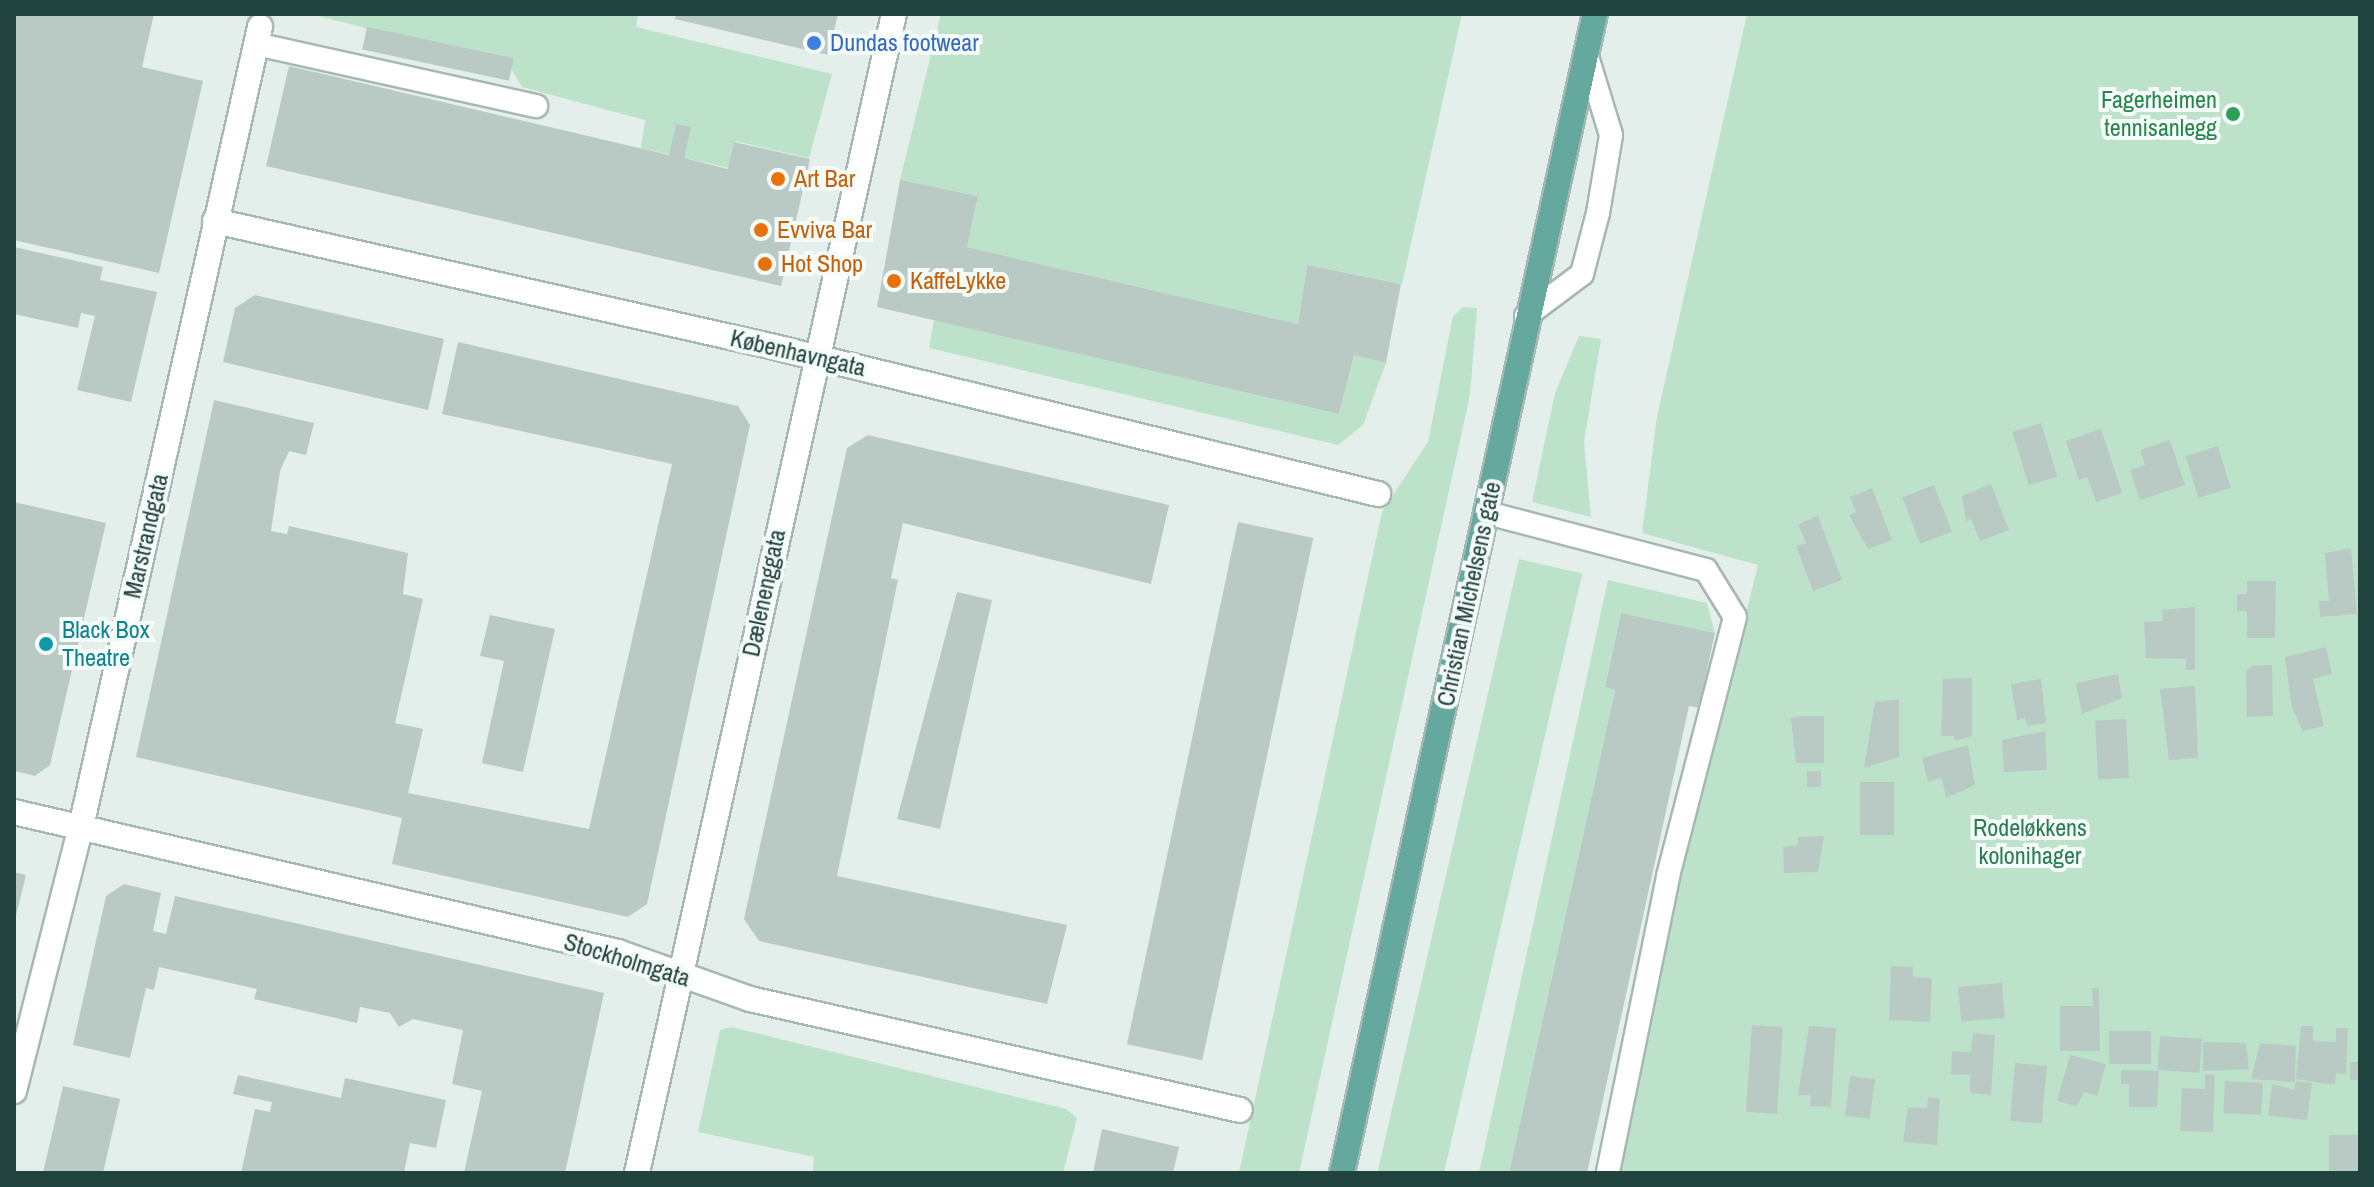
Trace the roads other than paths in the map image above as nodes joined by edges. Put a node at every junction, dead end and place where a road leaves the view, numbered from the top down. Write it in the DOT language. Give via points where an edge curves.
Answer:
graph roads {
  1 [pos="894,14"];
  2 [pos="1595,14"];
  3 [pos="258,35"];
  4 [pos="1586,53"];
  5 [pos="536,106"];
  6 [pos="215,221"];
  7 [pos="1526,316"];
  8 [pos="817,358"];
  9 [pos="1378,494"];
  10 [pos="1487,513"];
  11 [pos="14,812"];
  12 [pos="81,827"];
  13 [pos="680,976"];
  14 [pos="14,1091"];
  15 [pos="1240,1110"];
  16 [pos="637,1173"];
  17 [pos="1342,1173"];
  18 [pos="1608,1173"];
  1 -- 8 [label="street, Dælenenggata"];
  2 -- 4 [label="main road, Christian Michelsens gate"];
  3 -- 5 [label="lane"];
  3 -- 6 [label="street, Marstrandgata"];
  4 -- 7 [label="main road, Christian Michelsens gate"];
  4 -- 7 [label="lane" via="1611,135 1598,213 1582,274"];
  6 -- 8 [label="street, Københavngata"];
  6 -- 12 [label="street, Marstrandgata"];
  7 -- 10 [label="main road, Christian Michelsens gate"];
  8 -- 9 [label="street, Københavngata"];
  8 -- 13 [label="street, Dælenenggata"];
  10 -- 17 [label="main road, Christian Michelsens gate"];
  10 -- 18 [label="lane" via="1706,570 1735,617 1668,877"];
  11 -- 12 [label="street, Stockholmgata"];
  12 -- 13 [label="street, Stockholmgata" via="621,954"];
  12 -- 14 [label="street, Marstrandgata"];
  13 -- 15 [label="street, Stockholmgata" via="750,999"];
  13 -- 16 [label="street, Dælenenggata"];
}
